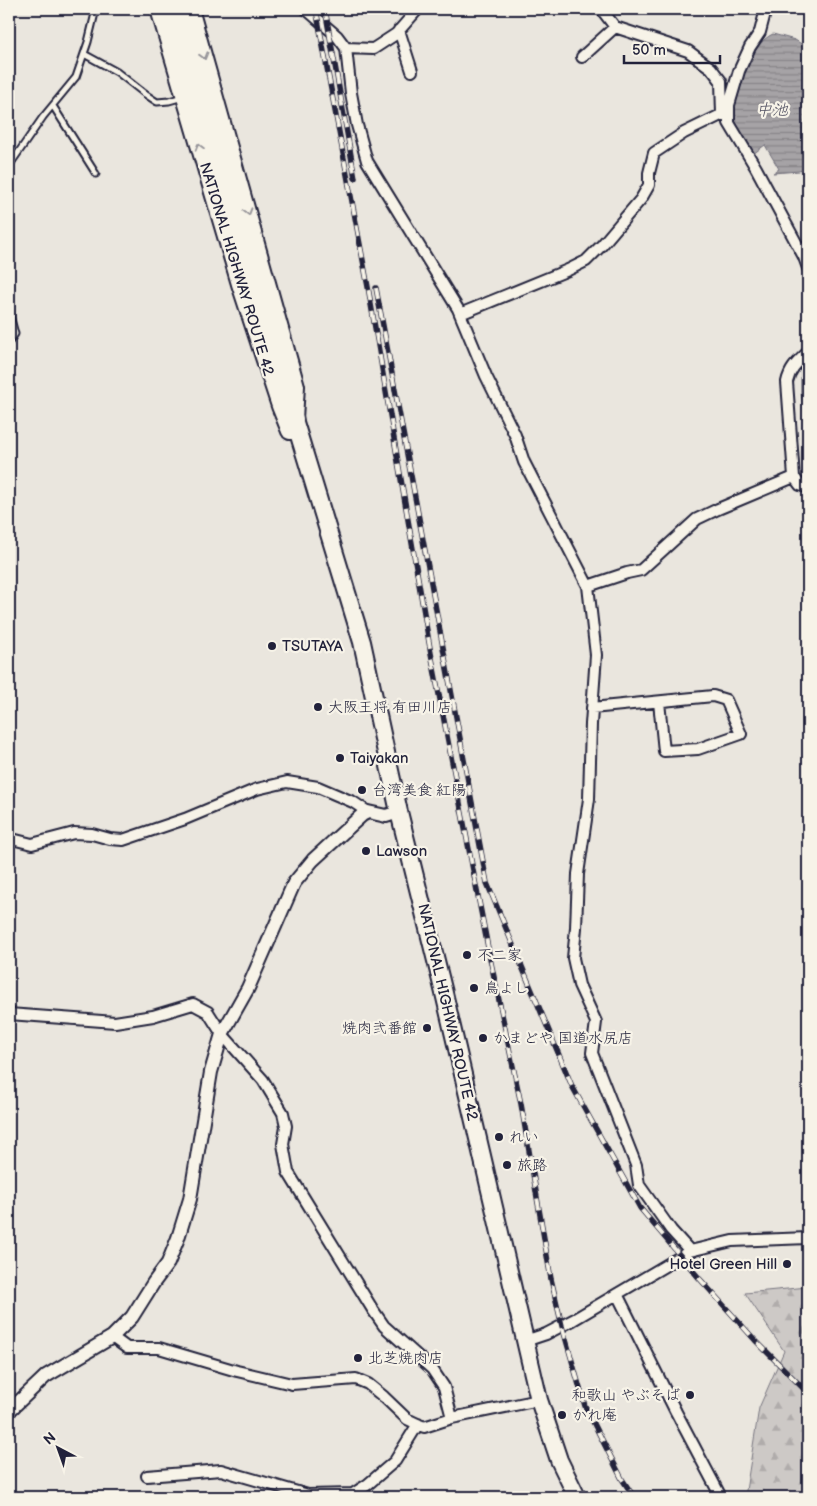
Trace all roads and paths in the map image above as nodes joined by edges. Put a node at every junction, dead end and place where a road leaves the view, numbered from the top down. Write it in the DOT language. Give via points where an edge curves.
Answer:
graph roads {
  1 [pos="96,9"];
  2 [pos="159,9"];
  3 [pos="174,9"];
  4 [pos="190,9"];
  5 [pos="306,9"];
  6 [pos="418,9"];
  7 [pos="603,9"];
  8 [pos="766,9"];
  9 [pos="615,27"];
  10 [pos="399,30"];
  11 [pos="346,48"];
  12 [pos="84,54"];
  13 [pos="582,57"];
  14 [pos="412,71"];
  15 [pos="190,91"];
  16 [pos="53,106"];
  17 [pos="726,112"];
  18 [pos="9,166"];
  19 [pos="96,174"];
  20 [pos="808,268"];
  21 [pos="9,312"];
  22 [pos="460,314"];
  23 [pos="9,342"];
  24 [pos="808,352"];
  25 [pos="294,420"];
  26 [pos="794,477"];
  27 [pos="808,489"];
  28 [pos="327,524"];
  29 [pos="588,586"];
  30 [pos="659,702"];
  31 [pos="592,708"];
  32 [pos="368,812"];
  33 [pos="399,812"];
  34 [pos="10,840"];
  35 [pos="9,1014"];
  36 [pos="222,1034"];
  37 [pos="808,1238"];
  38 [pos="690,1251"];
  39 [pos="617,1294"];
  40 [pos="112,1337"];
  41 [pos="525,1341"];
  42 [pos="539,1400"];
  43 [pos="9,1410"];
  44 [pos="452,1418"];
  45 [pos="418,1424"];
  46 [pos="147,1476"];
  47 [pos="577,1497"];
  48 [pos="721,1497"];
  1 -- 12 [label="lane"];
  2 -- 15 [label="highway, NATIONAL HIGHWAY ROUTE 42"];
  3 -- 15 [label="highway"];
  4 -- 25 [label="highway, NATIONAL HIGHWAY ROUTE 42, one-way" via="296,386"];
  5 -- 11 [label="street"];
  6 -- 10 [label="street"];
  7 -- 9 [label="street"];
  8 -- 17 [label="street" via="760,32 739,71"];
  9 -- 13 [label="street"];
  9 -- 17 [label="street" via="688,51 711,68 721,81"];
  10 -- 11 [label="street" via="373,49"];
  10 -- 14 [label="street"];
  11 -- 22 [label="street" via="350,93 367,161"];
  12 -- 15 [label="lane" via="117,72 157,102 169,102"];
  12 -- 16 [label="lane" via="76,77"];
  15 -- 25 [label="highway"];
  28 -- 15 [label="highway, NATIONAL HIGHWAY ROUTE 42, one-way" via="277,396 240,284"];
  16 -- 18 [label="lane"];
  16 -- 19 [label="lane"];
  17 -- 20 [label="street"];
  17 -- 22 [label="street" via="684,133 654,153 649,186 641,199 586,261"];
  21 -- 23 [label="lane" via="15,334"];
  22 -- 29 [label="street" via="524,462"];
  24 -- 26 [label="street" via="795,364 787,382"];
  25 -- 28 [label="highway, NATIONAL HIGHWAY ROUTE 42"];
  26 -- 27 [label="street"];
  26 -- 29 [label="street" via="697,519 641,570"];
  28 -- 33 [label="highway, NATIONAL HIGHWAY ROUTE 42" via="362,642"];
  29 -- 31 [label="street" via="596,655"];
  30 -- 30 [label="street" via="712,696 721,698 729,705 741,734 698,749 664,751"];
  30 -- 31 [label="street"];
  31 -- 38 [label="street" via="590,799 578,874 572,958 579,985 596,1022 592,1053 636,1165 640,1185"];
  32 -- 33 [label="street" via="386,816"];
  32 -- 34 [label="street" via="318,787 287,782 257,789 123,840 74,833 32,844"];
  32 -- 36 [label="street" via="313,860 294,883 248,988"];
  33 -- 41 [label="highway, NATIONAL HIGHWAY ROUTE 42"];
  35 -- 36 [label="street" via="115,1022 153,1016 193,1004 208,1012"];
  36 -- 40 [label="street" via="211,1072 190,1199 178,1238 168,1263 132,1317"];
  36 -- 44 [label="street" via="263,1080 283,1113 286,1126 283,1144 288,1172 300,1193 378,1318 432,1369 444,1387"];
  37 -- 38 [label="street" via="732,1241"];
  38 -- 39 [label="street"];
  39 -- 41 [label="street" via="546,1334"];
  39 -- 48 [label="street"];
  40 -- 43 [label="street" via="46,1376"];
  40 -- 45 [label="street" via="127,1348 159,1348 292,1384 356,1380 368,1384 407,1419"];
  41 -- 42 [label="highway, NATIONAL HIGHWAY ROUTE 42"];
  42 -- 44 [label="street"];
  42 -- 47 [label="highway, NATIONAL HIGHWAY ROUTE 42" via="559,1460"];
  44 -- 45 [label="street" via="424,1426"];
  45 -- 46 [label="street" via="395,1461 353,1494 308,1494 221,1470"];
}
